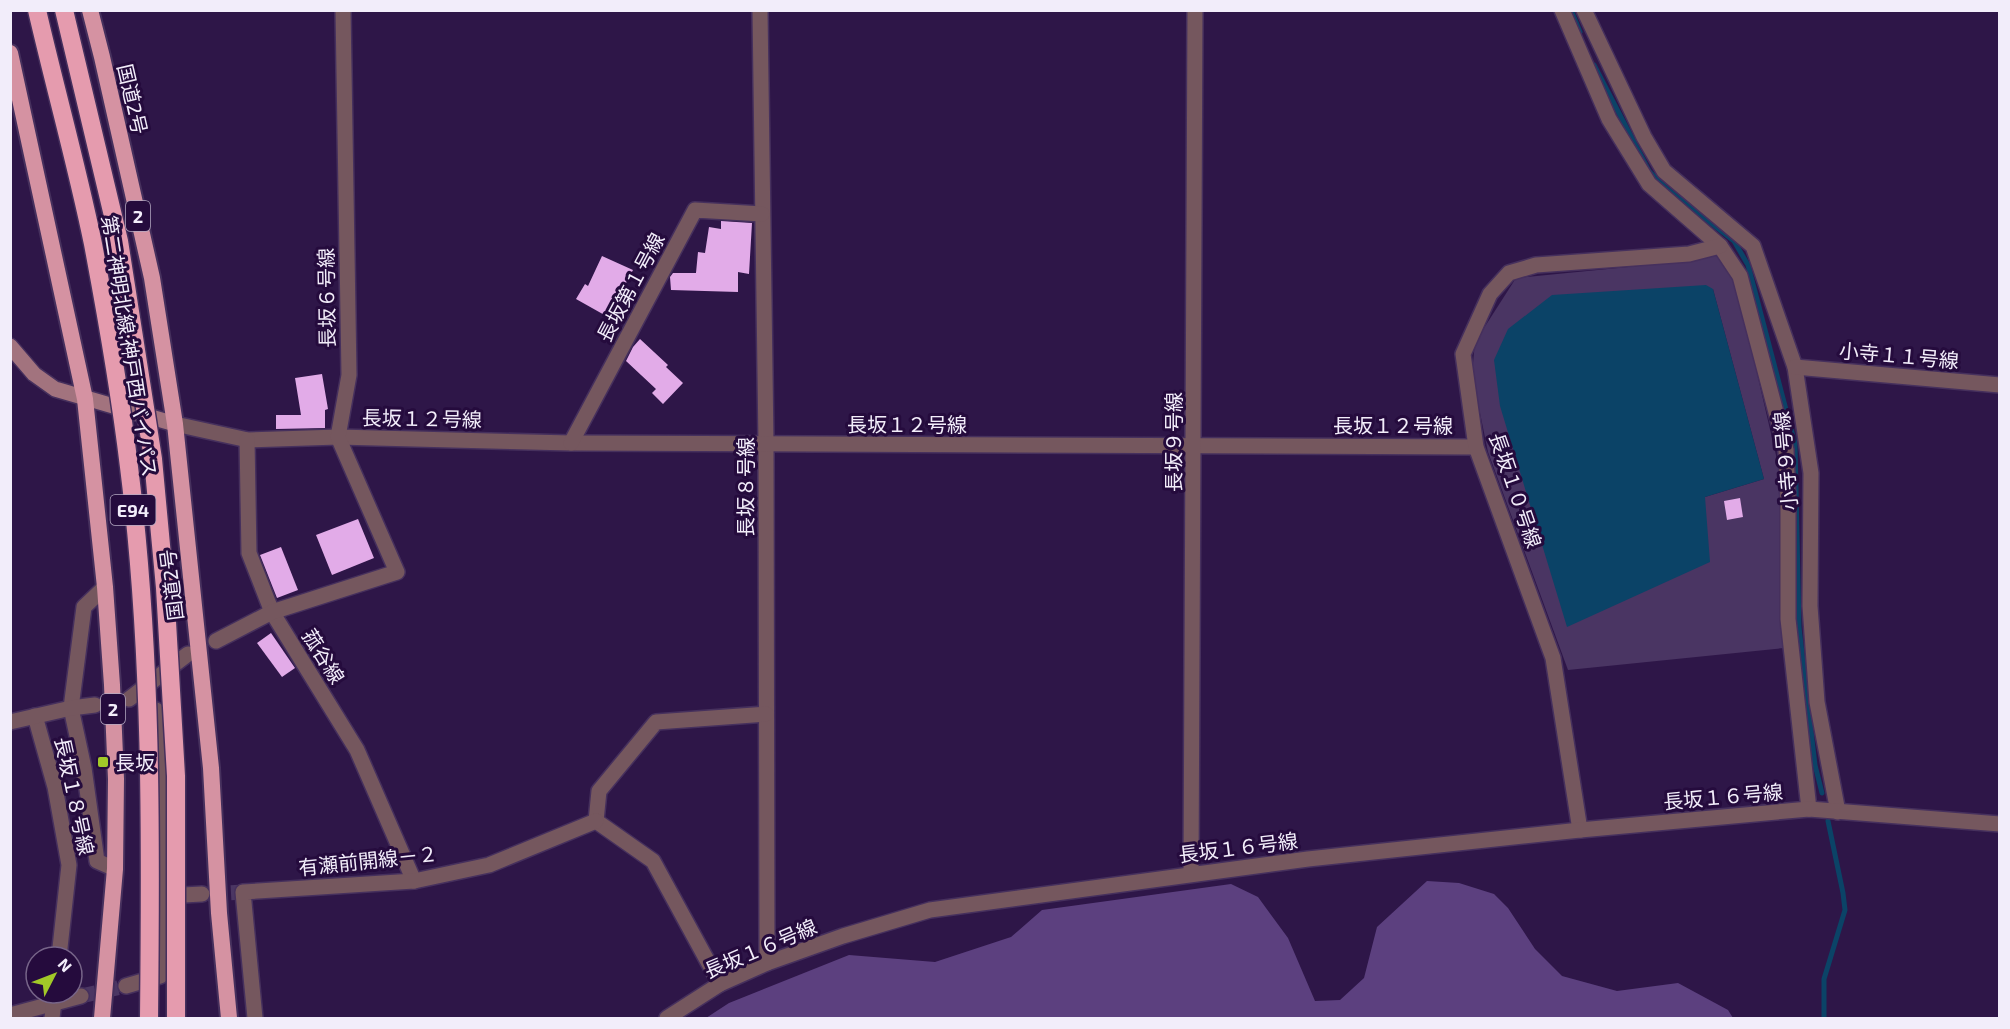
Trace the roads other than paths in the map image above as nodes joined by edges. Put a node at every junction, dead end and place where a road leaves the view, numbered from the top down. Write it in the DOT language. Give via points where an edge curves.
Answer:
graph roads {
  1 [pos="37,10"];
  2 [pos="64,10"];
  3 [pos="90,10"];
  4 [pos="343,10"];
  5 [pos="760,10"];
  6 [pos="1195,10"];
  7 [pos="1562,10"];
  8 [pos="1584,10"];
  9 [pos="10,53"];
  10 [pos="762,214"];
  11 [pos="1720,246"];
  12 [pos="10,346"];
  13 [pos="1795,367"];
  14 [pos="2000,385"];
  15 [pos="85,399"];
  16 [pos="175,424"];
  17 [pos="338,437"];
  18 [pos="247,440"];
  19 [pos="571,443"];
  20 [pos="766,444"];
  21 [pos="1194,446"];
  22 [pos="1476,447"];
  23 [pos="1799,501"];
  24 [pos="105,587"];
  25 [pos="272,612"];
  26 [pos="216,641"];
  27 [pos="188,654"];
  28 [pos="154,680"];
  29 [pos="129,699"];
  30 [pos="95,705"];
  31 [pos="71,708"];
  32 [pos="766,714"];
  33 [pos="35,716"];
  34 [pos="10,722"];
  35 [pos="1809,809"];
  36 [pos="1838,812"];
  37 [pos="596,821"];
  38 [pos="2000,824"];
  39 [pos="1580,830"];
  40 [pos="115,869"];
  41 [pos="1191,874"];
  42 [pos="414,881"];
  43 [pos="202,894"];
  44 [pos="161,896"];
  45 [pos="60,945"];
  46 [pos="767,963"];
  47 [pos="720,984"];
  48 [pos="126,986"];
  49 [pos="36,1005"];
  50 [pos="10,1015"];
  51 [pos="102,1018"];
  52 [pos="149,1018"];
  53 [pos="176,1018"];
  54 [pos="229,1018"];
  55 [pos="255,1018"];
  56 [pos="667,1018"];
  1 -- 52 [label="highway, 第二神明北線;神戸西バイパス / E94, bridge" via="92,242 129,467 141,593 150,781"];
  2 -- 53 [label="highway, 第二神明北線;神戸西バイパス / E94, bridge" via="119,241 153,459 176,776"];
  3 -- 16 [label="highway, 国道2号 / 2" via="152,278"];
  4 -- 17 [label="street, 長坂６号線" via="349,375"];
  5 -- 10 [label="street, 長坂８号線"];
  6 -- 21 [label="street, 長坂９号線"];
  7 -- 11 [label="street" via="1609,119 1649,184"];
  8 -- 13 [label="street, 小寺９号線" via="1664,171 1753,246"];
  9 -- 15 [label="highway, 2"];
  10 -- 19 [label="street, 長坂第１号線" via="695,210"];
  10 -- 20 [label="street, 長坂８号線"];
  11 -- 22 [label="street, 長坂１０号線" via="1689,254 1536,265 1509,273 1490,294 1463,354"];
  11 -- 23 [label="street" via="1740,276"];
  12 -- 15 [label="main road" via="34,374 55,389"];
  13 -- 14 [label="street, 小寺１１号線"];
  13 -- 23 [label="street, 小寺９号線" via="1811,473"];
  15 -- 16 [label="main road"];
  15 -- 24 [label="highway, 2"];
  16 -- 18 [label="street, 長坂１２号線"];
  16 -- 54 [label="highway, 国道2号 / 2" via="211,768"];
  17 -- 18 [label="street, 長坂１２号線"];
  17 -- 19 [label="street, 長坂１２号線"];
  17 -- 25 [label="street" via="397,572"];
  18 -- 25 [label="street, 菰谷線" via="249,553"];
  19 -- 20 [label="street, 長坂１２号線"];
  20 -- 21 [label="street, 長坂１２号線"];
  20 -- 32 [label="street, 長坂８号線"];
  21 -- 22 [label="street, 長坂１２号線"];
  21 -- 41 [label="street, 長坂９号線"];
  22 -- 39 [label="street, 長坂１０号線" via="1553,658"];
  23 -- 35 [label="street" via="1788,619"];
  23 -- 36 [label="street, 小寺９号線" via="1817,702"];
  24 -- 31 [label="street" via="84,607"];
  24 -- 40 [label="highway, 2" via="116,779"];
  25 -- 26 [label="street"];
  25 -- 42 [label="street, 菰谷線" via="357,750"];
  27 -- 28 [label="street"];
  28 -- 29 [label="street"];
  28 -- 44 [label="street" via="163,820"];
  30 -- 31 [label="street"];
  31 -- 33 [label="street"];
  31 -- 40 [label="street" via="97,861"];
  32 -- 37 [label="street" via="656,722 599,791"];
  32 -- 46 [label="street, 長坂８号線"];
  33 -- 34 [label="street"];
  33 -- 45 [label="street, 長坂１８号線" via="55,787 69,865"];
  35 -- 36 [label="street, 長坂１６号線"];
  35 -- 39 [label="street, 長坂１６号線"];
  36 -- 38 [label="street"];
  37 -- 42 [label="street, 有瀬前開線－２" via="489,865"];
  37 -- 47 [label="street" via="653,861"];
  39 -- 41 [label="street, 長坂１６号線"];
  40 -- 51 [label="highway, 2"];
  41 -- 46 [label="street, 長坂１６号線" via="930,910"];
  42 -- 55 [label="street, 有瀬前開線－２" via="243,892"];
  43 -- 44 [label="street"];
  44 -- 48 [label="street" via="160,976"];
  46 -- 47 [label="street, 長坂１６号線"];
  47 -- 56 [label="street, 長坂１６号線"];
  49 -- 50 [label="street"];
}
